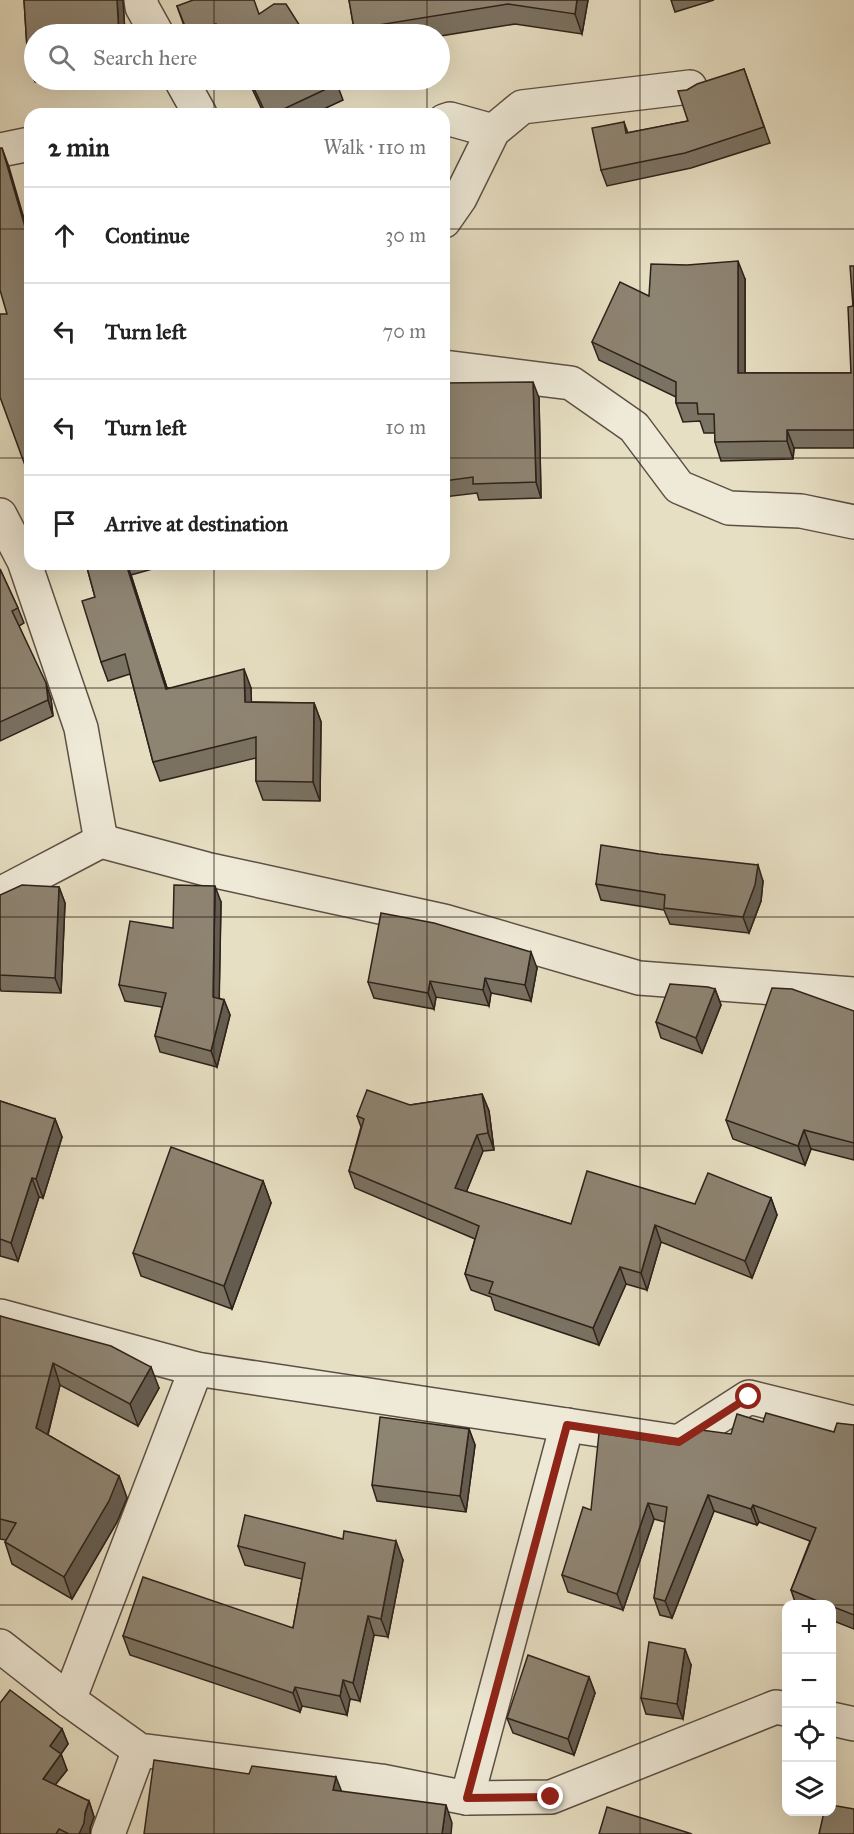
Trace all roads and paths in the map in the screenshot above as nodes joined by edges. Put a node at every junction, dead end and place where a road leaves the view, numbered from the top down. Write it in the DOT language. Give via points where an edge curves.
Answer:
graph roads {
  1 [pos="141,0"];
  2 [pos="151,24"];
  3 [pos="690,87"];
  4 [pos="187,90"];
  5 [pos="197,108"];
  6 [pos="450,119"];
  7 [pos="493,131"];
  8 [pos="24,145"];
  9 [pos="0,150"];
  10 [pos="450,212"];
  11 [pos="450,368"];
  12 [pos="0,515"];
  13 [pos="854,522"];
  14 [pos="24,561"];
  15 [pos="27,570"];
  16 [pos="101,841"];
  17 [pos="0,894"];
  18 [pos="854,994"];
  19 [pos="0,1316"];
  20 [pos="196,1369"];
  21 [pos="854,1423"];
  22 [pos="567,1425"];
  23 [pos="0,1646"];
  24 [pos="69,1700"];
  25 [pos="782,1708"];
  26 [pos="836,1720"];
  27 [pos="854,1724"];
  28 [pos="139,1750"];
  29 [pos="467,1798"];
  30 [pos="108,1834"];
  1 -- 2 [label="street"];
  3 -- 7 [label="street" via="522,107"];
  4 -- 5 [label="street"];
  6 -- 7 [label="street"];
  7 -- 10 [label="street"];
  8 -- 9 [label="street"];
  11 -- 13 [label="street" via="572,383 634,428 679,487 729,508 801,511"];
  12 -- 14 [label="street"];
  15 -- 16 [label="street" via="81,728"];
  16 -- 17 [label="street"];
  16 -- 18 [label="street" via="206,869 444,921 639,978"];
  19 -- 20 [label="street"];
  20 -- 22 [label="street"];
  20 -- 24 [label="street"];
  21 -- 22 [label="street" via="749,1397 679,1442"];
  22 -- 29 [label="street"];
  23 -- 24 [label="street"];
  24 -- 28 [label="street"];
  25 -- 29 [label="street" via="776,1707 551,1797"];
  26 -- 27 [label="street"];
  28 -- 29 [label="street" via="381,1781"];
  28 -- 30 [label="street"];
}
